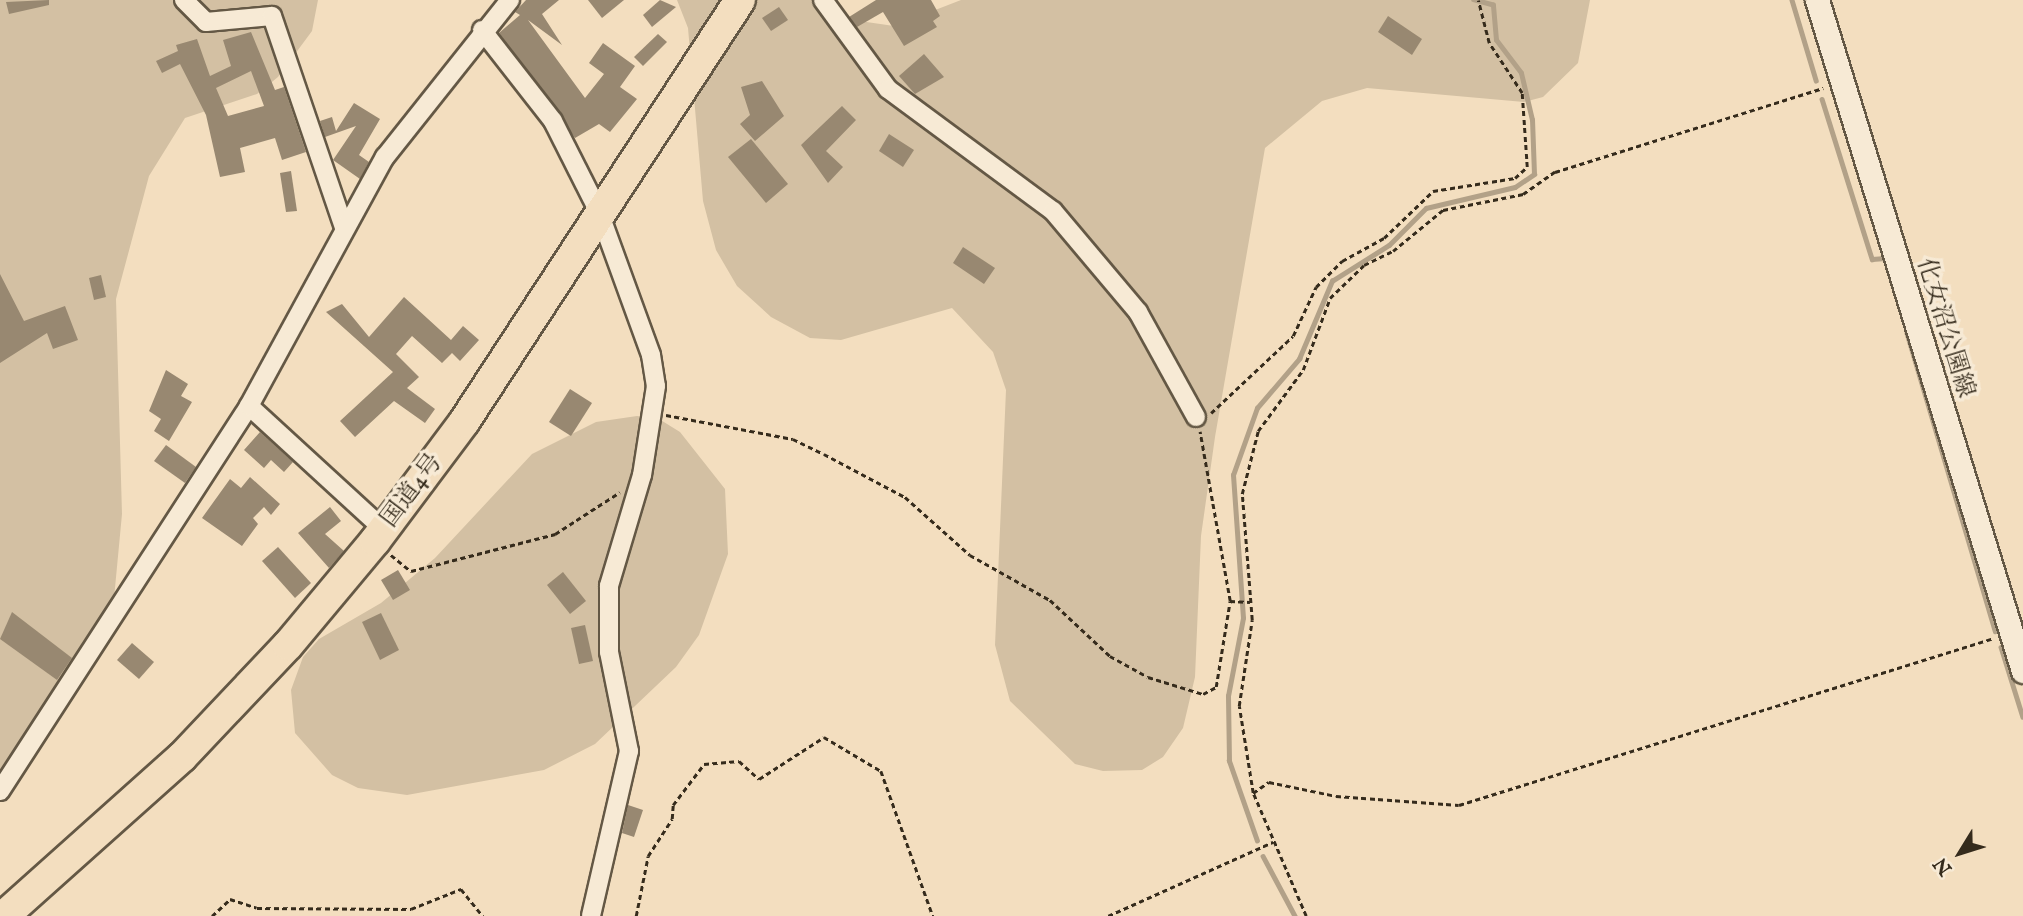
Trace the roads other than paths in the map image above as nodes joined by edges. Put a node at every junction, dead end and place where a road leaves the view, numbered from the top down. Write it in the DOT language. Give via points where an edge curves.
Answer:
graph roads {
  1 [pos="184,0"];
  2 [pos="510,0"];
  3 [pos="740,0"];
  4 [pos="823,0"];
  5 [pos="1817,0"];
  6 [pos="482,30"];
  7 [pos="599,212"];
  8 [pos="344,227"];
  9 [pos="249,406"];
  10 [pos="1196,417"];
  11 [pos="379,535"];
  12 [pos="2017,631"];
  13 [pos="2023,671"];
  14 [pos="0,791"];
  15 [pos="4,916"];
  16 [pos="591,916"];
  1 -- 8 [label="street" via="206,22 272,16"];
  2 -- 6 [label="street"];
  3 -- 7 [label="highway, 国道4号"];
  4 -- 10 [label="street" via="888,89 1053,211 1138,312"];
  5 -- 12 [label="main road, 化女沼公園線"];
  6 -- 7 [label="street" via="553,121"];
  6 -- 8 [label="street" via="385,157"];
  7 -- 11 [label="highway, 国道4号" via="464,422"];
  7 -- 16 [label="street" via="651,355 656,413 609,586 609,652 629,751"];
  8 -- 9 [label="street"];
  9 -- 11 [label="street"];
  9 -- 14 [label="street"];
  11 -- 15 [label="highway, 国道4号" via="288,645 182,757"];
  12 -- 13 [label="main road, 化女沼公園線"];
}
